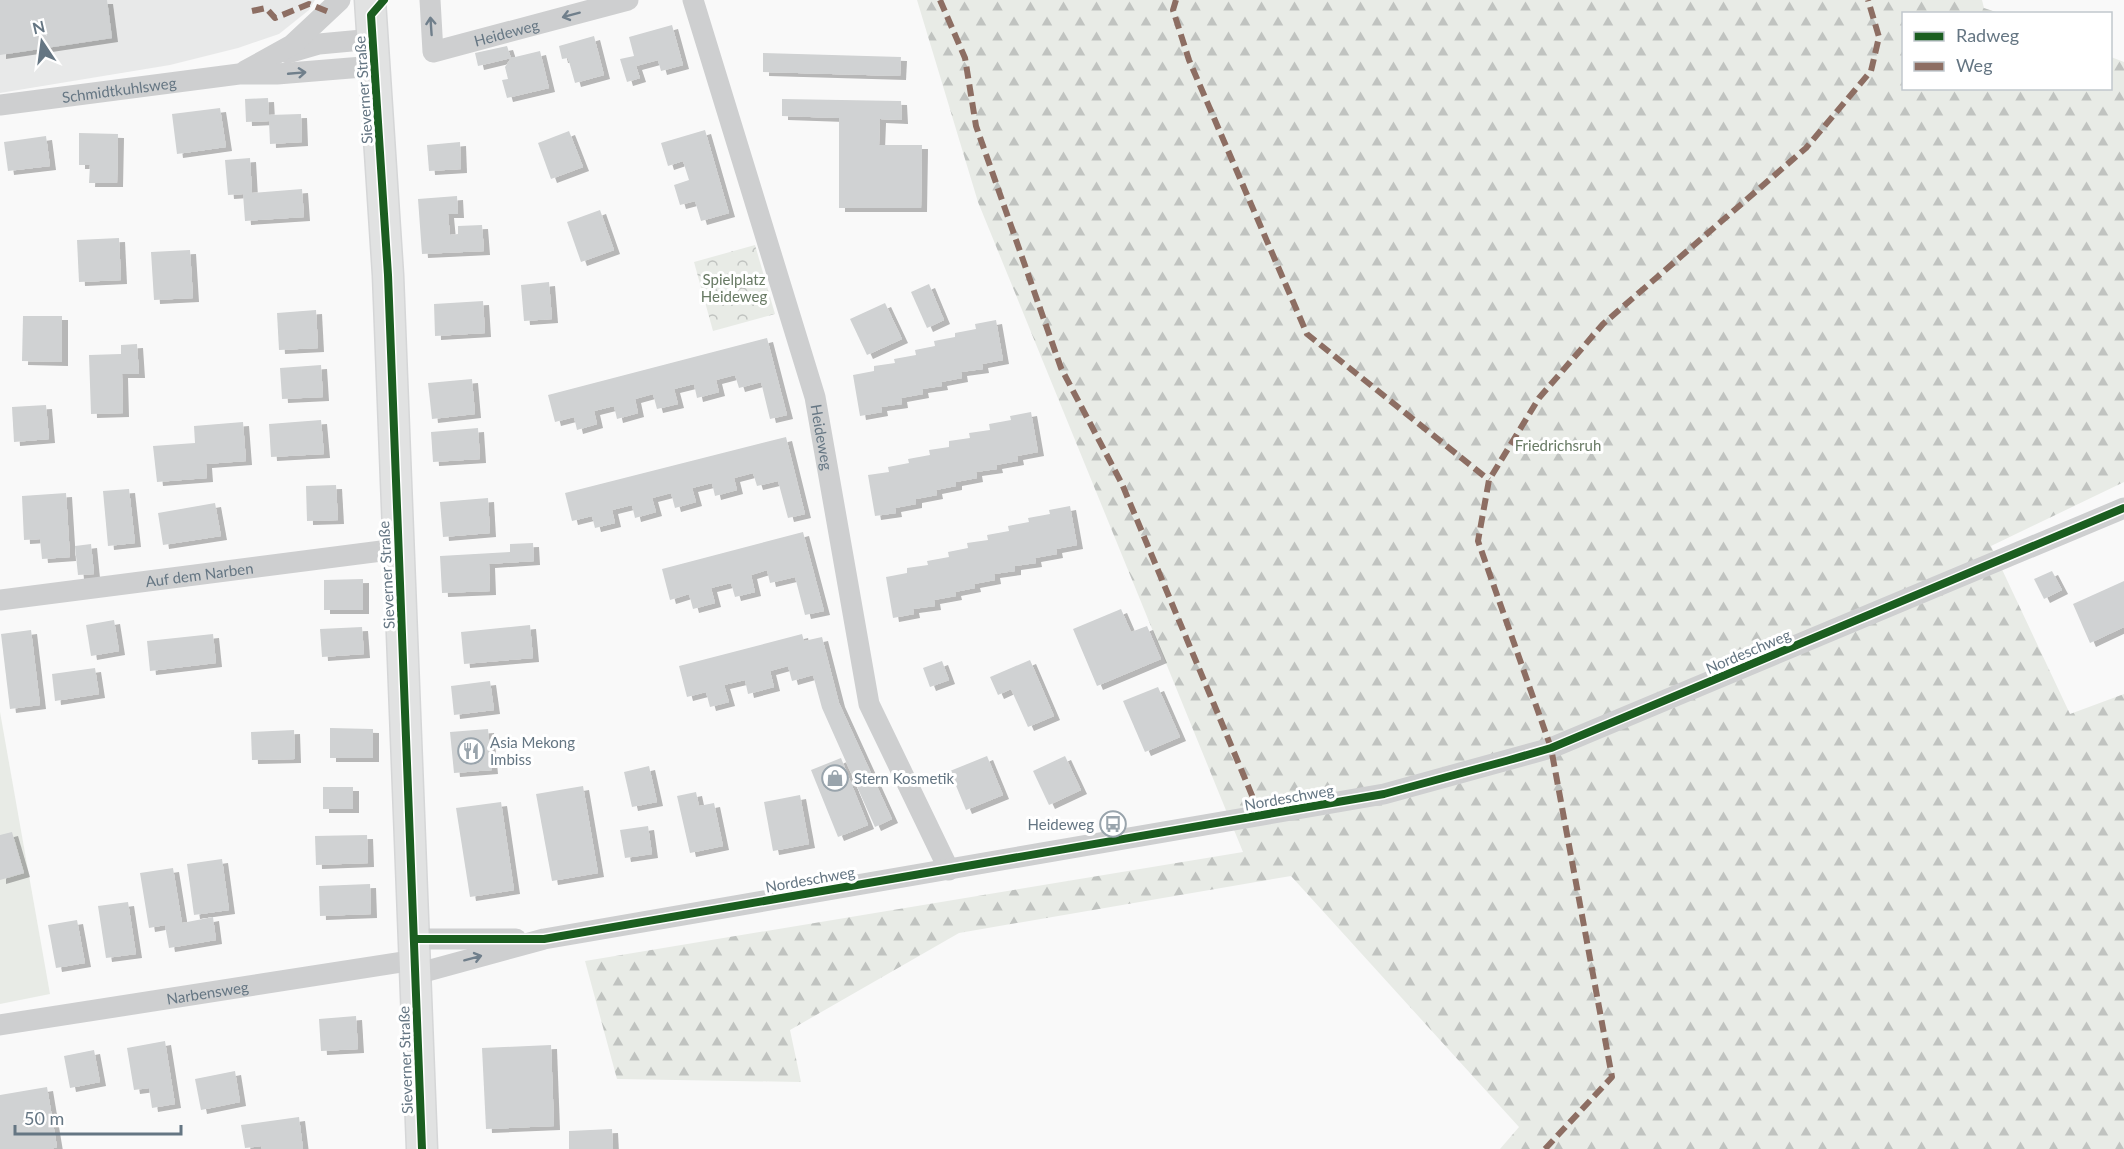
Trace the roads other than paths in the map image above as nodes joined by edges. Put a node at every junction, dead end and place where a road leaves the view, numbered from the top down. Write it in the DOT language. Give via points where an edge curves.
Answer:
graph roads {
  1 [pos="340,0"];
  2 [pos="370,0"];
  3 [pos="430,0"];
  4 [pos="628,0"];
  5 [pos="693,0"];
  6 [pos="374,52"];
  7 [pos="272,58"];
  8 [pos="239,74"];
  9 [pos="0,105"];
  10 [pos="2124,508"];
  11 [pos="398,549"];
  12 [pos="0,600"];
  13 [pos="949,870"];
  14 [pos="544,939"];
  15 [pos="415,958"];
  16 [pos="0,1025"];
  17 [pos="422,1149"];
  1 -- 7 [label="street, Schmidtkuhlsweg" via="307,33"];
  2 -- 6 [label="main road, Sieverner Straße"];
  4 -- 3 [label="street, Heideweg, one-way" via="433,52"];
  5 -- 13 [label="street, Heideweg" via="814,397 869,704"];
  6 -- 7 [label="street, Schmidtkuhlsweg" via="319,44"];
  8 -- 6 [label="street, Schmidtkuhlsweg, one-way" via="277,74"];
  6 -- 11 [label="main road, Sieverner Straße" via="387,254"];
  7 -- 8 [label="street, Schmidtkuhlsweg"];
  8 -- 9 [label="street, Schmidtkuhlsweg"];
  10 -- 13 [label="street, Nordeschweg" via="1551,748 1384,794"];
  11 -- 12 [label="street, Auf dem Narben"];
  11 -- 15 [label="main road, Sieverner Straße"];
  13 -- 14 [label="street, Nordeschweg"];
  15 -- 14 [label="street, Nordeschweg, one-way"];
  14 -- 15 [label="street, Nordeschweg"];
  15 -- 16 [label="street, Narbensweg"];
  15 -- 17 [label="main road, Sieverner Straße"];
}
